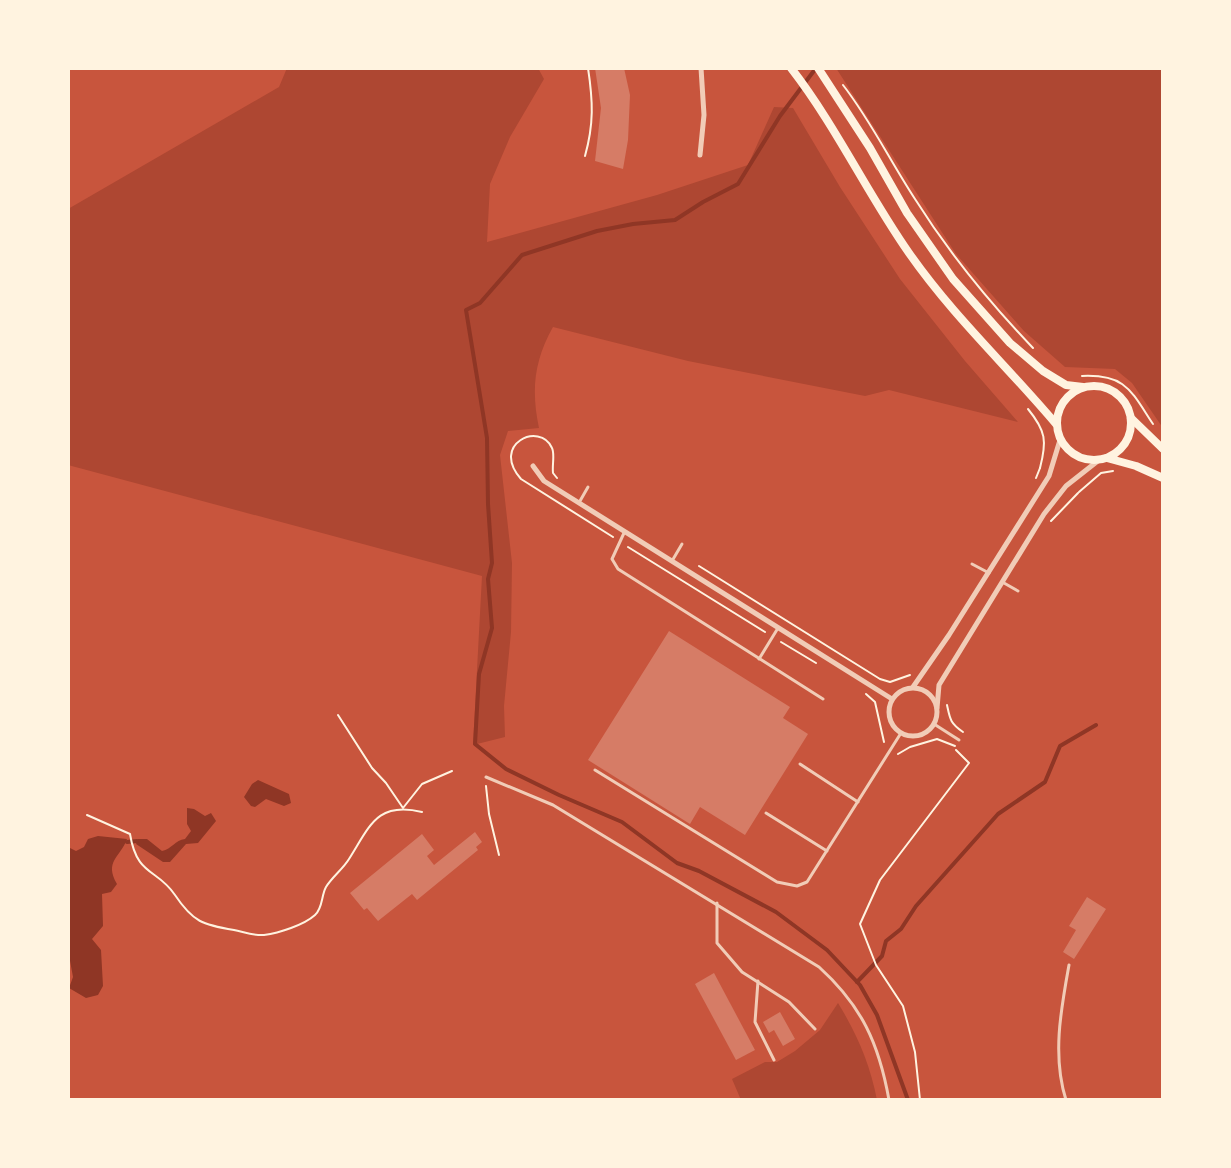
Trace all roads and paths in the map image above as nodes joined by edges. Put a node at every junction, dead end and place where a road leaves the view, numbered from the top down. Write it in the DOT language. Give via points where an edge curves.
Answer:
graph roads {
  1 [pos="588,68"];
  2 [pos="701,68"];
  3 [pos="818,68"];
  4 [pos="793,70"];
  5 [pos="837,78"];
  6 [pos="700,155"];
  7 [pos="585,156"];
  8 [pos="1038,353"];
  9 [pos="1077,376"];
  10 [pos="1083,387"];
  11 [pos="1130,417"];
  12 [pos="1056,424"];
  13 [pos="1154,425"];
  14 [pos="1060,440"];
  15 [pos="1163,449"];
  16 [pos="1102,459"];
  17 [pos="533,466"];
  18 [pos="1040,468"];
  19 [pos="1163,478"];
  20 [pos="559,480"];
  21 [pos="1035,480"];
  22 [pos="588,487"];
  23 [pos="1078,493"];
  24 [pos="579,502"];
  25 [pos="1050,523"];
  26 [pos="625,532"];
  27 [pos="620,541"];
  28 [pos="682,544"];
  29 [pos="672,561"];
  30 [pos="695,564"];
  31 [pos="972,564"];
  32 [pos="989,573"];
  33 [pos="1002,582"];
  34 [pos="1018,591"];
  35 [pos="778,628"];
  36 [pos="773,636"];
  37 [pos="758,660"];
  38 [pos="814,662"];
  39 [pos="917,669"];
  40 [pos="913,687"];
  41 [pos="865,694"];
  42 [pos="945,697"];
  43 [pos="823,699"];
  44 [pos="892,699"];
  45 [pos="937,708"];
  46 [pos="338,715"];
  47 [pos="934,724"];
  48 [pos="901,733"];
  49 [pos="959,740"];
  50 [pos="954,748"];
  51 [pos="892,749"];
  52 [pos="800,764"];
  53 [pos="595,770"];
  54 [pos="452,771"];
  55 [pos="486,777"];
  56 [pos="858,802"];
  57 [pos="403,808"];
  58 [pos="422,812"];
  59 [pos="766,813"];
  60 [pos="87,815"];
  61 [pos="827,851"];
  62 [pos="499,855"];
  63 [pos="717,903"];
  64 [pos="1069,965"];
  65 [pos="758,981"];
  66 [pos="815,1029"];
  67 [pos="774,1060"];
  68 [pos="889,1100"];
  69 [pos="920,1100"];
  70 [pos="1066,1100"];
  1 -- 7 [label="path" via="593,128"];
  2 -- 6 [label="street"];
  3 -- 10 [label="main road" via="953,279 1010,343 1043,371 1066,385"];
  4 -- 12 [label="main road" via="944,301"];
  5 -- 8 [label="path" via="963,269"];
  9 -- 13 [label="path" via="1115,379 1131,390"];
  10 -- 11 [label="main road" via="1113,391"];
  10 -- 12 [label="main road" via="1065,400"];
  11 -- 15 [label="main road"];
  11 -- 16 [label="main road" via="1126,442"];
  12 -- 14 [label="main road"];
  14 -- 16 [label="main road" via="1082,458"];
  14 -- 32 [label="street" via="1049,476"];
  16 -- 19 [label="main road"];
  16 -- 33 [label="street" via="1066,486"];
  17 -- 24 [label="street" via="544,481"];
  18 -- 21 [label="path"];
  20 -- 27 [label="path" via="549,443 527,436 514,445 511,468 521,479"];
  22 -- 24 [label="lane"];
  23 -- 25 [label="path"];
  24 -- 26 [label="street"];
  26 -- 27 [label="lane"];
  26 -- 29 [label="street"];
  27 -- 36 [label="path"];
  27 -- 37 [label="lane" via="612,559 618,569"];
  28 -- 29 [label="lane"];
  29 -- 35 [label="street"];
  30 -- 39 [label="path" via="880,679 890,682"];
  31 -- 32 [label="lane"];
  32 -- 40 [label="street"];
  33 -- 34 [label="lane"];
  33 -- 45 [label="street" via="939,685"];
  35 -- 36 [label="lane"];
  35 -- 44 [label="street"];
  36 -- 37 [label="lane"];
  36 -- 38 [label="path"];
  37 -- 43 [label="lane"];
  40 -- 44 [label="street"];
  40 -- 45 [label="street" via="929,693"];
  41 -- 51 [label="path" via="875,702 884,743"];
  42 -- 49 [label="path" via="948,718 964,733"];
  44 -- 48 [label="street" via="889,714"];
  45 -- 47 [label="street"];
  46 -- 57 [label="path"];
  47 -- 48 [label="street" via="916,736"];
  47 -- 49 [label="lane"];
  48 -- 51 [label="lane"];
  49 -- 50 [label="path"];
  50 -- 51 [label="path" via="937,739 899,755"];
  50 -- 69 [label="path" via="969,763 880,880 860,924 876,965 903,1006"];
  51 -- 56 [label="lane"];
  52 -- 56 [label="lane"];
  53 -- 61 [label="lane" via="787,886 807,882"];
  54 -- 57 [label="path" via="422,784"];
  55 -- 62 [label="path"];
  55 -- 63 [label="lane" via="553,805"];
  56 -- 61 [label="lane"];
  57 -- 58 [label="path"];
  57 -- 60 [label="path" via="369,826 325,888 313,917 262,935 200,924 166,885 146,872 132,850 130,834"];
  59 -- 61 [label="lane"];
  63 -- 65 [label="lane" via="717,943 742,972"];
  63 -- 68 [label="lane" via="819,967 843,989 877,1051"];
  64 -- 70 [label="lane" via="1060,1018 1059,1078"];
  65 -- 66 [label="lane"];
  65 -- 67 [label="lane" via="755,1022"];
}
